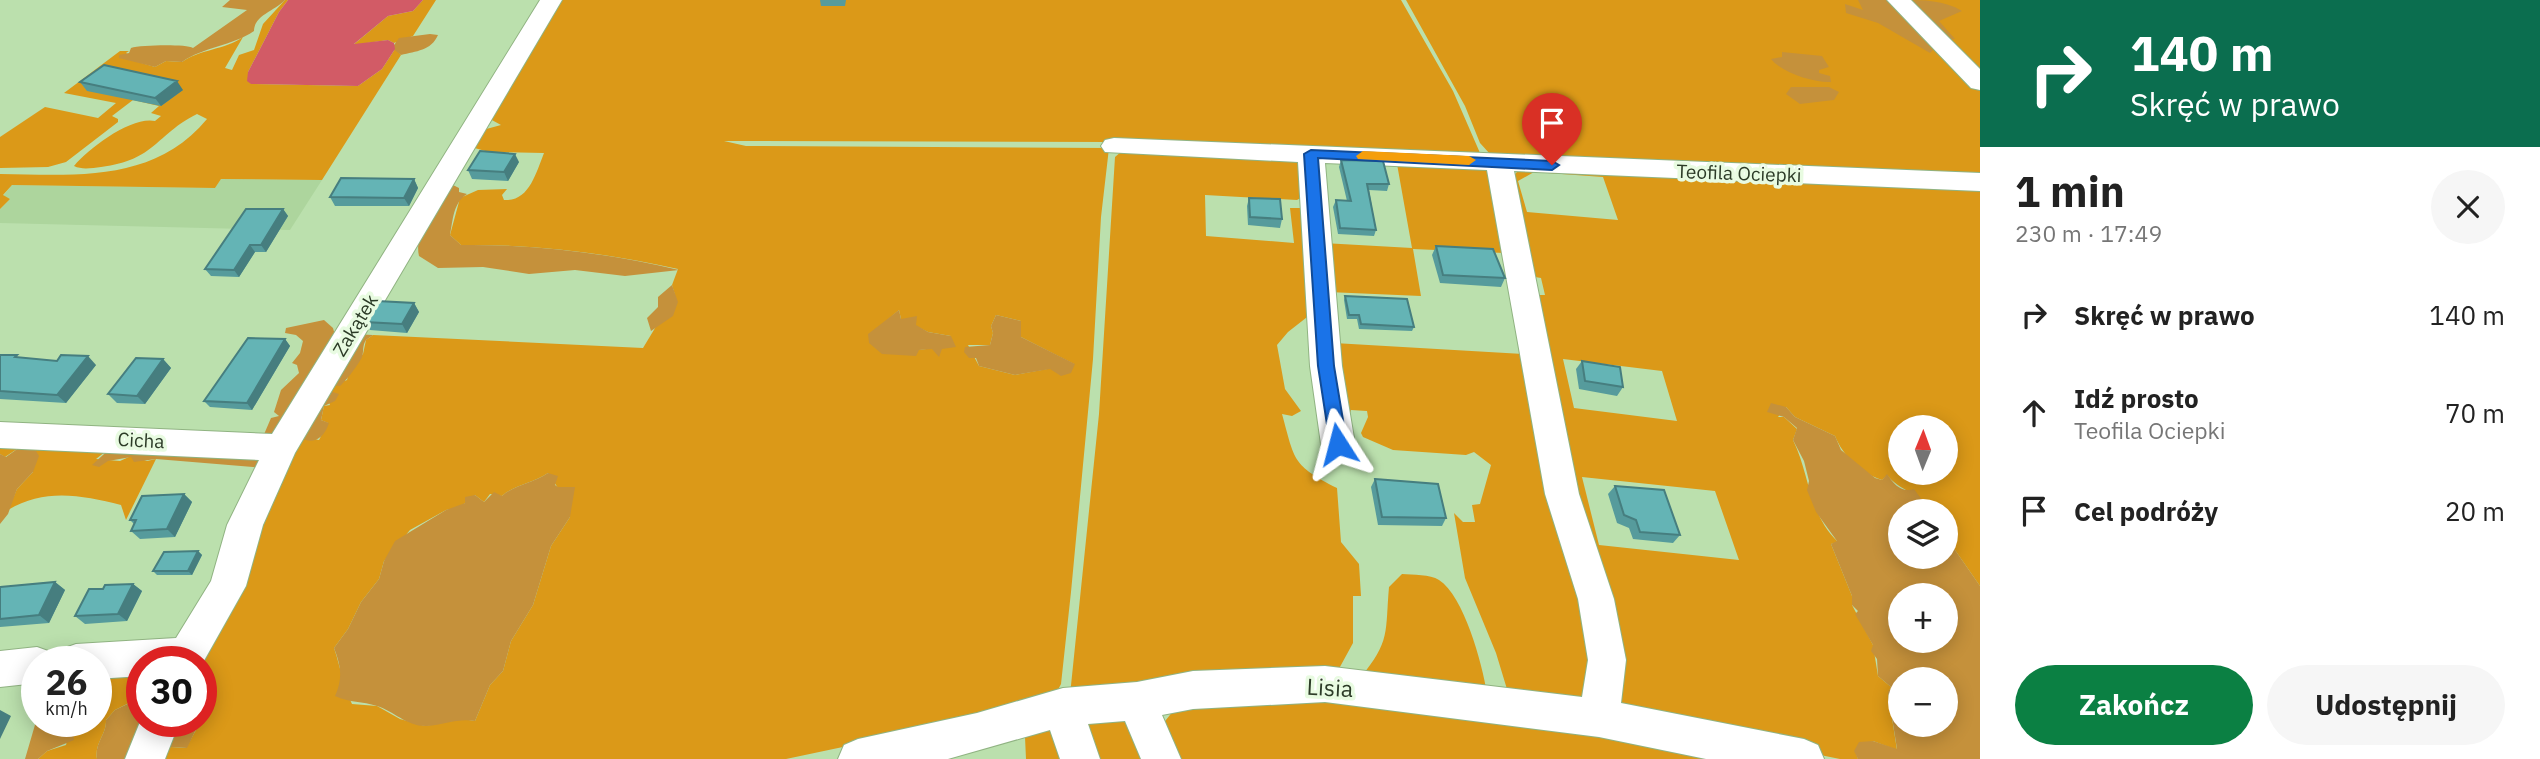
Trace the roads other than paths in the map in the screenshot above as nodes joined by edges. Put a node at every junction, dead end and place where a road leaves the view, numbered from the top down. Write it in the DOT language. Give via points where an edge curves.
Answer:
graph roads {
  1 [pos="551,0"];
  2 [pos="1898,0"];
  3 [pos="1980,83"];
  4 [pos="1114,146"];
  5 [pos="1311,154"];
  6 [pos="1499,163"];
  7 [pos="1980,182"];
  8 [pos="0,435"];
  9 [pos="1338,444"];
  10 [pos="281,448"];
  11 [pos="191,646"];
  12 [pos="21,667"];
  13 [pos="0,669"];
  14 [pos="1137,701"];
  15 [pos="1063,707"];
  16 [pos="1599,718"];
  17 [pos="154,737"];
  18 [pos="145,759"];
  19 [pos="858,759"];
  20 [pos="1080,759"];
  21 [pos="1161,759"];
  22 [pos="1804,759"];
  1 -- 10 [label="street, Zakątek"];
  2 -- 3 [label="street"];
  4 -- 5 [label="street, Teofila Ociepki"];
  5 -- 6 [label="street, Teofila Ociepki"];
  5 -- 9 [label="street" via="1326,366"];
  6 -- 7 [label="street, Teofila Ociepki"];
  6 -- 16 [label="street" via="1562,494 1595,599 1607,660"];
  8 -- 10 [label="street, Cicha"];
  10 -- 11 [label="street, Zakątek" via="245,525 228,586"];
  12 -- 13 [label="street"];
  14 -- 15 [label="street, Lisia"];
  14 -- 16 [label="street, Lisia" via="1193,690 1325,684"];
  14 -- 21 [label="street"];
  15 -- 19 [label="street, Lisia" via="977,733"];
  15 -- 20 [label="street"];
  16 -- 22 [label="street, Lisia"];
  17 -- 18 [label="street"];
}
